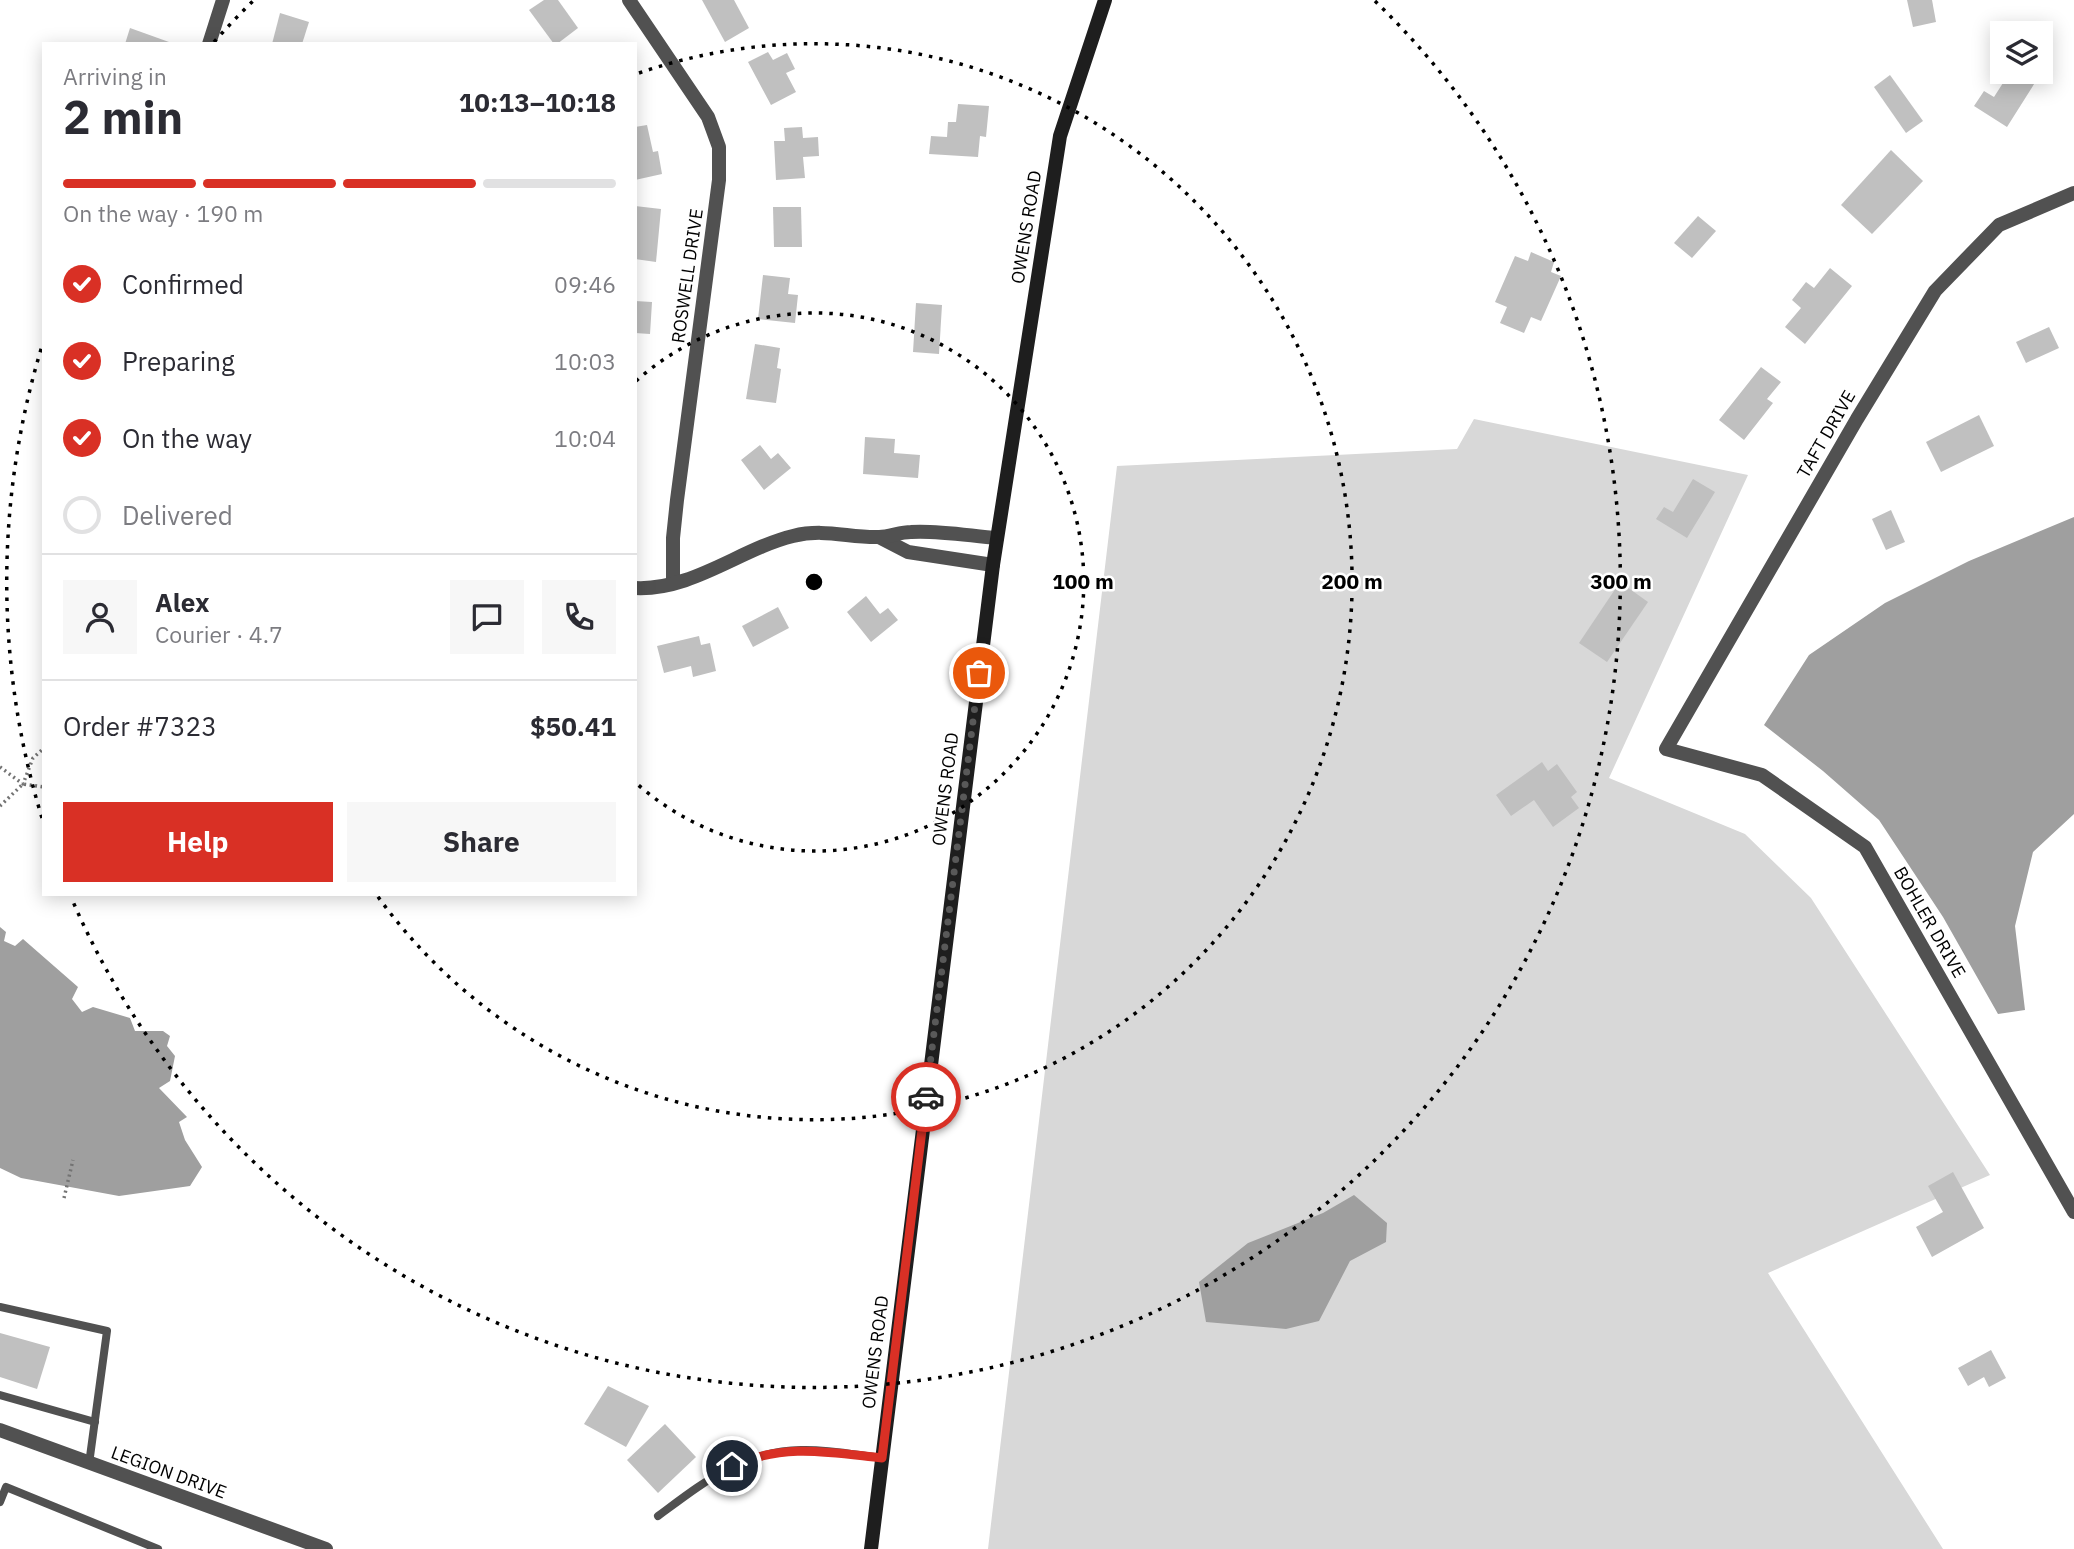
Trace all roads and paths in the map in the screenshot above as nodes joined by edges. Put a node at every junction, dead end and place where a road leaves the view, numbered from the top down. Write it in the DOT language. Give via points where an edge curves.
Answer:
graph roads {
  1 [pos="223,0"];
  2 [pos="629,0"];
  3 [pos="1105,0"];
  4 [pos="210,42"];
  5 [pos="2074,193"];
  6 [pos="879,537"];
  7 [pos="997,538"];
  8 [pos="993,565"];
  9 [pos="673,583"];
  10 [pos="637,588"];
  11 [pos="1666,749"];
  12 [pos="42,750"];
  13 [pos="0,766"];
  14 [pos="23,784"];
  15 [pos="42,787"];
  16 [pos="0,806"];
  17 [pos="73,1160"];
  18 [pos="64,1198"];
  19 [pos="2074,1212"];
  20 [pos="0,1307"];
  21 [pos="0,1395"];
  22 [pos="95,1422"];
  23 [pos="0,1430"];
  24 [pos="882,1458"];
  25 [pos="89,1464"];
  26 [pos="0,1502"];
  27 [pos="658,1516"];
  28 [pos="321,1548"];
  29 [pos="158,1549"];
  30 [pos="871,1549"];
  1 -- 4 [label="street"];
  2 -- 9 [label="street, ROSWELL DRIVE" via="708,117 719,147 719,180 677,500"];
  3 -- 7 [label="street, OWENS ROAD" via="1060,136"];
  5 -- 11 [label="street, TAFT DRIVE" via="1999,225 1935,291"];
  6 -- 7 [label="street" via="911,532"];
  6 -- 8 [label="street" via="908,552"];
  6 -- 9 [label="street" via="830,532 796,535"];
  7 -- 8 [label="street, OWENS ROAD"];
  8 -- 24 [label="street, OWENS ROAD"];
  9 -- 10 [label="street"];
  11 -- 19 [label="street, BOHLER DRIVE" via="1762,775 1865,848"];
  12 -- 14 [label="path" via="33,758"];
  13 -- 14 [label="path"];
  14 -- 15 [label="path"];
  14 -- 16 [label="path"];
  17 -- 18 [label="path"];
  20 -- 22 [label="lane" via="107,1331"];
  21 -- 22 [label="lane"];
  22 -- 25 [label="lane"];
  23 -- 25 [label="street, LEGION DRIVE"];
  24 -- 27 [label="lane" via="803,1450 751,1457 707,1480"];
  24 -- 30 [label="street, OWENS ROAD"];
  25 -- 28 [label="street, LEGION DRIVE"];
  26 -- 29 [label="lane" via="6,1487"];
}
